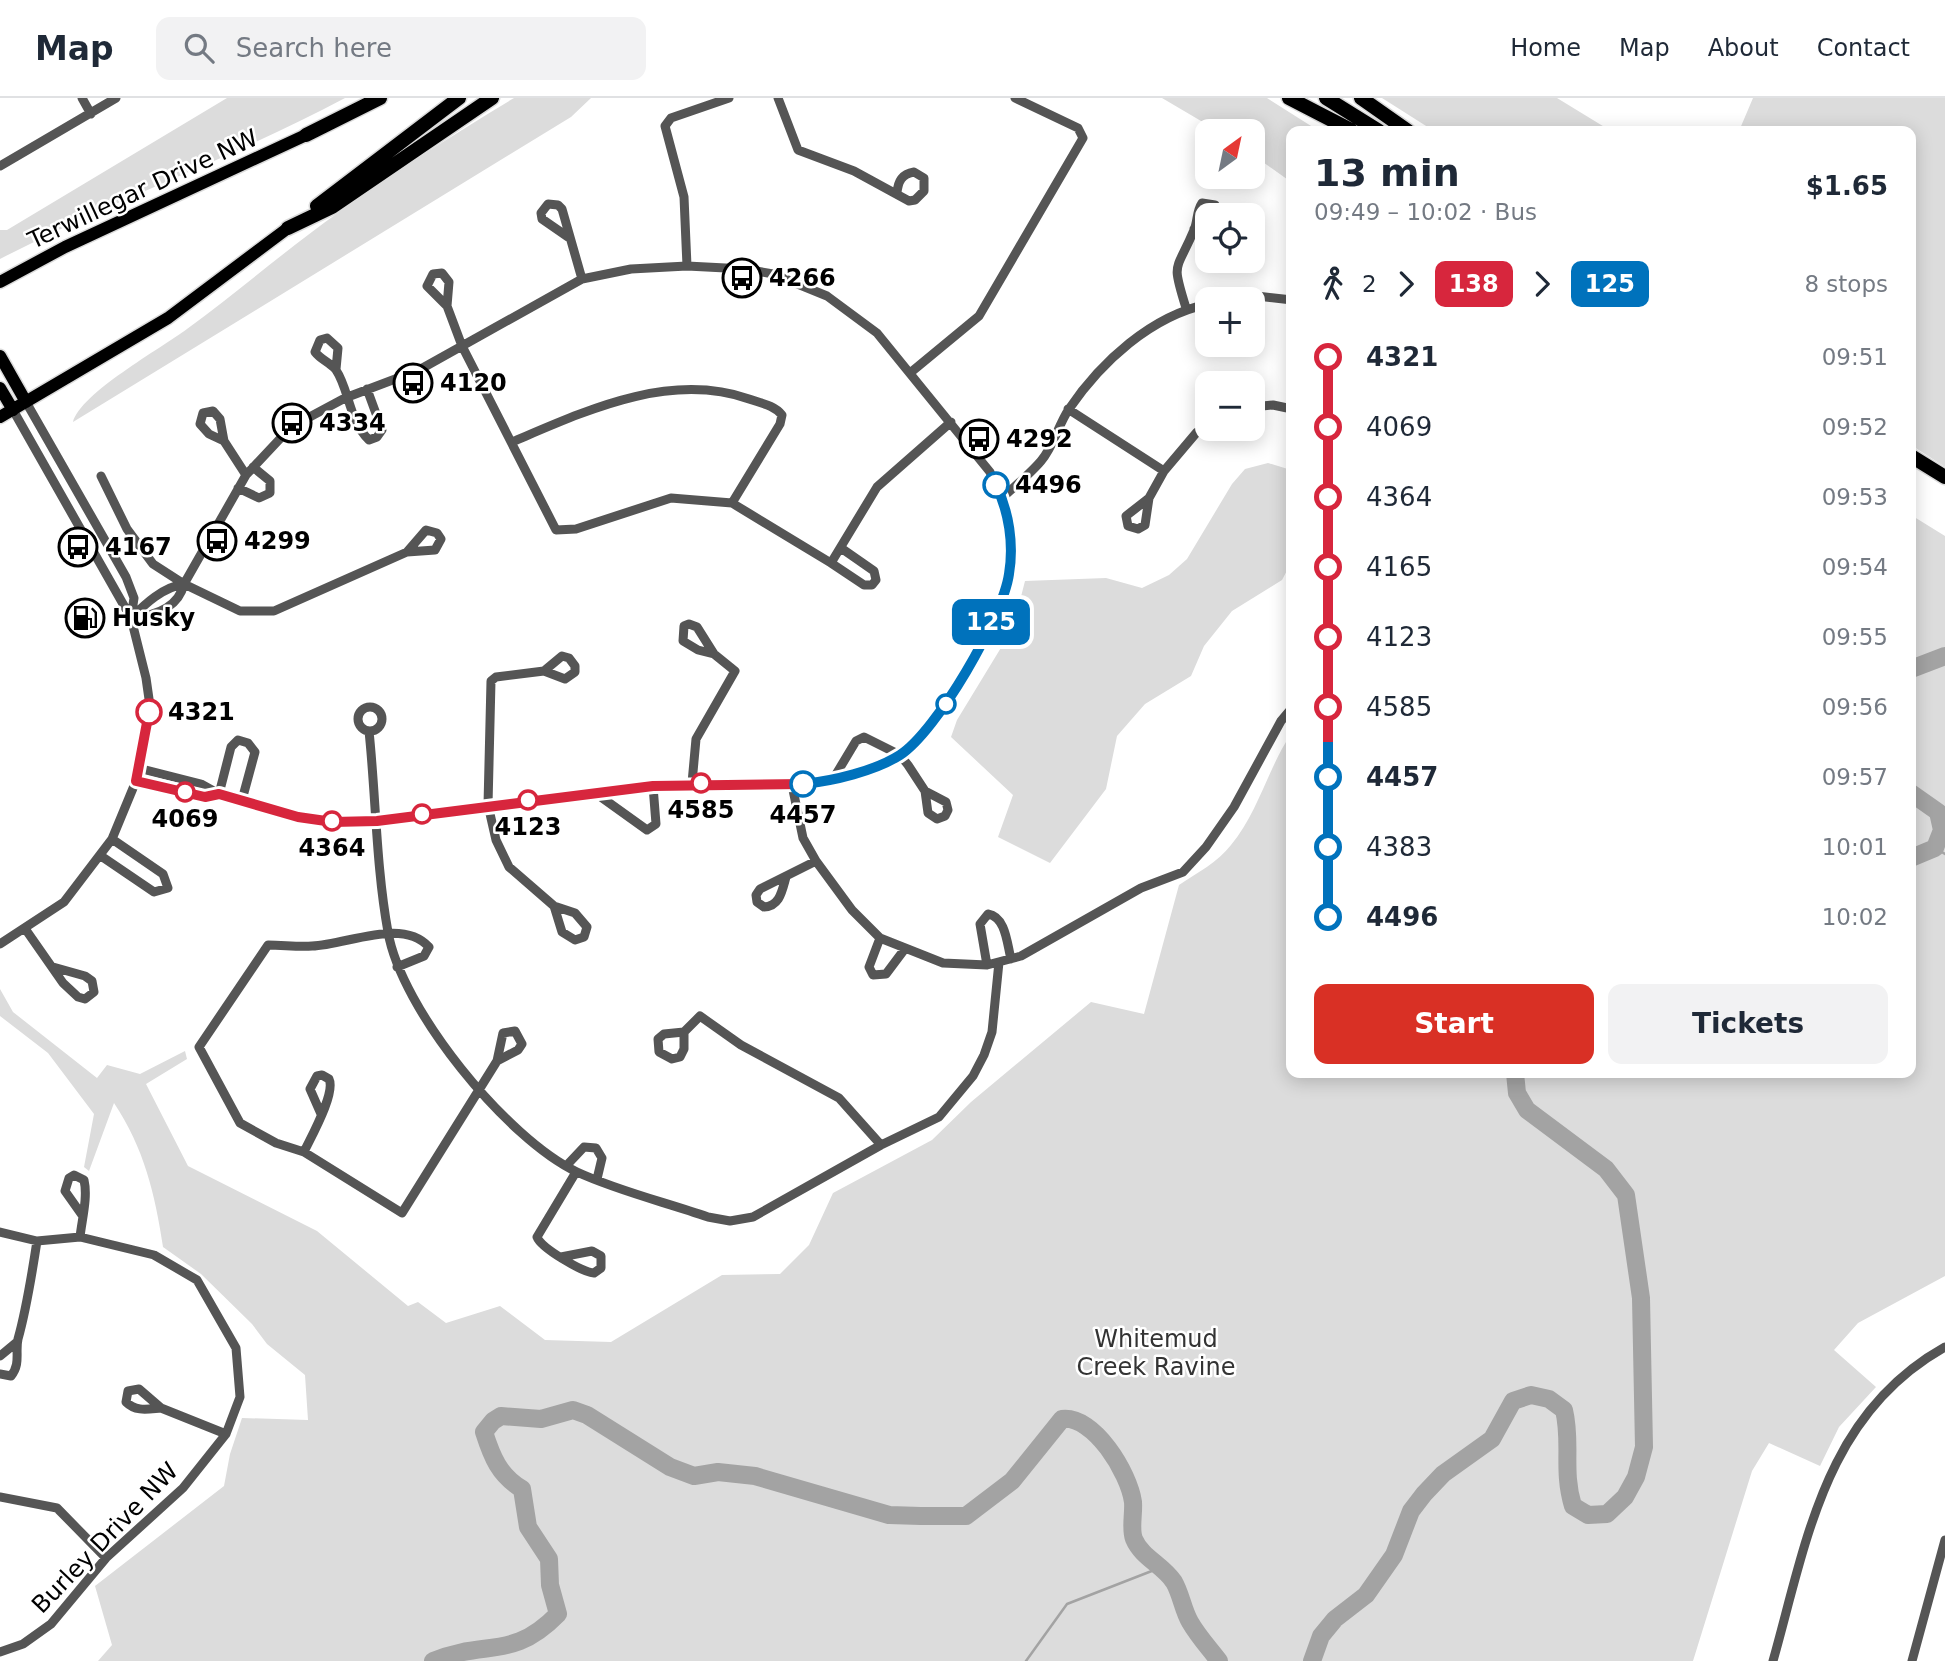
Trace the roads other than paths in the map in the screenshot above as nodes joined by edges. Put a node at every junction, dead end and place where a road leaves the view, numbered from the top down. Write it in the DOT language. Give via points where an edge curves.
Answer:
graph roads {
  1 [pos="82,98"];
  2 [pos="116,98"];
  3 [pos="380,98"];
  4 [pos="459,98"];
  5 [pos="492,98"];
  6 [pos="729,98"];
  7 [pos="778,98"];
  8 [pos="1015,98"];
  9 [pos="1289,98"];
  10 [pos="1301,98"];
  11 [pos="1326,98"];
  12 [pos="1361,98"];
  13 [pos="91,114"];
  14 [pos="1342,126"];
  15 [pos="1344,126"];
  16 [pos="1371,126"];
  17 [pos="1401,126"];
  18 [pos="306,135"];
  19 [pos="0,166"];
  20 [pos="897,193"];
  21 [pos="1195,226"];
  22 [pos="288,228"];
  23 [pos="1194,229"];
  24 [pos="568,237"];
  25 [pos="687,266"];
  26 [pos="582,279"];
  27 [pos="0,282"];
  28 [pos="1265,297"];
  29 [pos="1286,299"];
  30 [pos="447,306"];
  31 [pos="1195,306"];
  32 [pos="1186,308"];
  33 [pos="462,346"];
  34 [pos="0,356"];
  35 [pos="336,369"];
  36 [pos="910,373"];
  37 [pos="0,388"];
  38 [pos="367,389"];
  39 [pos="345,398"];
  40 [pos="26,402"];
  41 [pos="1265,406"];
  42 [pos="1286,408"];
  43 [pos="13,410"];
  44 [pos="1068,410"];
  45 [pos="0,417"];
  46 [pos="951,422"];
  47 [pos="1195,434"];
  48 [pos="224,441"];
  49 [pos="512,442"];
  50 [pos="1916,460"];
  51 [pos="253,467"];
  52 [pos="1916,468"];
  53 [pos="1164,471"];
  54 [pos="246,475"];
  55 [pos="101,476"];
  56 [pos="1943,481"];
  57 [pos="238,488"];
  58 [pos="80,497"];
  59 [pos="1002,498"];
  60 [pos="1149,498"];
  61 [pos="732,503"];
  62 [pos="66,505"];
  63 [pos="841,548"];
  64 [pos="407,552"];
  65 [pos="831,563"];
  66 [pos="184,584"];
  67 [pos="131,618"];
  68 [pos="714,654"];
  69 [pos="544,671"];
  70 [pos="1286,715"];
  71 [pos="369,731"];
  72 [pos="900,755"];
  73 [pos="138,768"];
  74 [pos="136,781"];
  75 [pos="832,781"];
  76 [pos="692,783"];
  77 [pos="792,785"];
  78 [pos="653,786"];
  79 [pos="925,791"];
  80 [pos="594,792"];
  81 [pos="219,794"];
  82 [pos="242,800"];
  83 [pos="488,805"];
  84 [pos="377,821"];
  85 [pos="112,839"];
  86 [pos="101,856"];
  87 [pos="816,861"];
  88 [pos="786,877"];
  89 [pos="554,906"];
  90 [pos="26,930"];
  91 [pos="388,933"];
  92 [pos="880,938"];
  93 [pos="0,944"];
  94 [pos="904,950"];
  95 [pos="1011,959"];
  96 [pos="999,962"];
  97 [pos="987,965"];
  98 [pos="53,967"];
  99 [pos="397,967"];
  100 [pos="684,1032"];
  101 [pos="497,1060"];
  102 [pos="477,1089"];
  103 [pos="321,1114"];
  104 [pos="881,1145"];
  105 [pos="304,1152"];
  106 [pos="567,1165"];
  107 [pos="576,1172"];
  108 [pos="597,1179"];
  109 [pos="82,1215"];
  110 [pos="0,1232"];
  111 [pos="80,1237"];
  112 [pos="37,1241"];
  113 [pos="561,1257"];
  114 [pos="18,1342"];
  115 [pos="1945,1348"];
  116 [pos="0,1356"];
  117 [pos="0,1374"];
  118 [pos="161,1408"];
  119 [pos="226,1434"];
  120 [pos="0,1497"];
  121 [pos="1945,1540"];
  122 [pos="106,1558"];
  123 [pos="0,1652"];
  124 [pos="1773,1661"];
  125 [pos="1912,1661"];
  1 -- 13 [label="street"];
  2 -- 13 [label="street"];
  3 -- 18 [label="highway"];
  4 -- 22 [label="highway"];
  5 -- 22 [label="highway" via="332,207"];
  6 -- 25 [label="street" via="671,118 665,126 684,197"];
  7 -- 20 [label="street" via="797,150"];
  8 -- 36 [label="street" via="1078,128 1083,138 979,316"];
  9 -- 14 [label="highway"];
  10 -- 15 [label="highway"];
  11 -- 16 [label="highway"];
  12 -- 17 [label="highway"];
  13 -- 19 [label="street"];
  18 -- 27 [label="main road, Terwillegar Drive NW"];
  21 -- 23 [label="street"];
  22 -- 40 [label="main road" via="168,318"];
  23 -- 32 [label="street" via="1176,267"];
  24 -- 26 [label="street"];
  25 -- 26 [label="street" via="631,269"];
  25 -- 36 [label="street" via="773,274 827,296 877,334"];
  26 -- 33 [label="street"];
  28 -- 29 [label="street"];
  30 -- 33 [label="street"];
  31 -- 32 [label="street"];
  32 -- 44 [label="street" via="1155,324 1109,362"];
  33 -- 38 [label="street" via="419,370"];
  33 -- 49 [label="street"];
  34 -- 40 [label="main road"];
  35 -- 39 [label="street"];
  36 -- 46 [label="street"];
  37 -- 43 [label="main road"];
  38 -- 39 [label="street"];
  38 -- 39 [label="street" via="382,430 377,437 369,440 363,434"];
  39 -- 51 [label="street" via="291,427"];
  40 -- 43 [label="main road"];
  40 -- 58 [label="street"];
  41 -- 42 [label="street"];
  43 -- 45 [label="main road"];
  43 -- 62 [label="street"];
  44 -- 53 [label="street"];
  44 -- 59 [label="street" via="1043,459"];
  46 -- 59 [label="street" via="990,472"];
  46 -- 63 [label="street" via="877,487"];
  47 -- 53 [label="street"];
  48 -- 54 [label="street"];
  49 -- 61 [label="street" via="556,530 576,529 671,498"];
  49 -- 61 [label="street" via="583,412 669,389 729,392 782,415"];
  50 -- 56 [label="highway"];
  51 -- 54 [label="street"];
  51 -- 57 [label="street" via="270,481 270,493 259,498"];
  52 -- 56 [label="highway"];
  53 -- 60 [label="street"];
  54 -- 57 [label="street"];
  55 -- 66 [label="street" via="142,553"];
  57 -- 66 [label="street"];
  58 -- 62 [label="street"];
  58 -- 67 [label="street" via="126,577 134,598"];
  59 -- 72 [label="street" via="1011,552 1002,601 941,713"];
  61 -- 65 [label="street"];
  62 -- 67 [label="street"];
  63 -- 65 [label="street"];
  63 -- 65 [label="street" via="874,571 876,580 864,585"];
  64 -- 66 [label="street" via="274,611 240,611"];
  66 -- 67 [label="street" via="146,603"];
  66 -- 67 [label="street" via="169,607 151,617"];
  67 -- 73 [label="street" via="150,706"];
  68 -- 76 [label="street" via="735,671 696,739"];
  69 -- 83 [label="street" via="491,681"];
  70 -- 95 [label="street" via="1234,807 1183,872 1141,888"];
  71 -- 84 [label="street"];
  72 -- 75 [label="street"];
  72 -- 75 [label="street" via="859,738"];
  72 -- 79 [label="street"];
  73 -- 74 [label="street"];
  73 -- 81 [label="street" via="201,783"];
  74 -- 81 [label="street" via="205,797"];
  74 -- 85 [label="street"];
  75 -- 77 [label="street"];
  76 -- 77 [label="street"];
  76 -- 78 [label="street"];
  77 -- 87 [label="street" via="803,838"];
  78 -- 80 [label="street"];
  78 -- 80 [label="street" via="656,824 647,830"];
  80 -- 83 [label="street"];
  81 -- 82 [label="street"];
  81 -- 82 [label="street" via="231,747 238,740 248,743 254,752"];
  82 -- 84 [label="street" via="298,817"];
  83 -- 84 [label="street"];
  83 -- 89 [label="street" via="496,840 509,867"];
  84 -- 91 [label="street"];
  85 -- 86 [label="street"];
  85 -- 86 [label="street" via="163,874 168,888 154,892"];
  86 -- 90 [label="street" via="64,902"];
  87 -- 88 [label="street"];
  87 -- 92 [label="street" via="852,910"];
  90 -- 93 [label="street"];
  90 -- 98 [label="street"];
  91 -- 99 [label="street"];
  91 -- 99 [label="street" via="421,938 429,947 424,956"];
  91 -- 105 [label="street" via="313,946 268,945 199,1047 240,1123"];
  92 -- 94 [label="street"];
  92 -- 94 [label="street" via="869,967 873,975 886,974"];
  94 -- 97 [label="street" via="943,963"];
  95 -- 96 [label="street"];
  95 -- 97 [label="street" via="1002,924 988,914 980,924"];
  96 -- 97 [label="street"];
  96 -- 104 [label="street" via="992,1032 973,1076 939,1117"];
  98 -- 98 [label="street" via="78,997 85,999 94,992 92,981 85,976"];
  99 -- 102 [label="street" via="438,1040"];
  100 -- 104 [label="street" via="700,1016 741,1045 838,1098"];
  101 -- 102 [label="street"];
  102 -- 105 [label="street" via="402,1213"];
  102 -- 106 [label="street" via="522,1133"];
  103 -- 105 [label="street"];
  104 -- 108 [label="street" via="753,1217 730,1222"];
  106 -- 107 [label="street"];
  106 -- 108 [label="street" via="584,1147 596,1148 602,1158"];
  107 -- 108 [label="street"];
  107 -- 113 [label="street" via="537,1237"];
  109 -- 111 [label="street"];
  110 -- 112 [label="street, Burley Drive NW"];
  111 -- 112 [label="street, Burley Drive NW"];
  111 -- 119 [label="street, Burley Drive NW" via="154,1255 197,1280 236,1348 240,1397"];
  112 -- 114 [label="street"];
  114 -- 116 [label="street"];
  114 -- 117 [label="street" via="15,1372 6,1377"];
  115 -- 124 [label="street" via="1888,1390 1842,1447 1817,1506"];
  118 -- 119 [label="street"];
  119 -- 122 [label="street, Burley Drive NW" via="183,1488"];
  120 -- 122 [label="street" via="57,1508"];
  121 -- 125 [label="street"];
  122 -- 123 [label="street, Burley Drive NW" via="51,1624 23,1644"];
}
